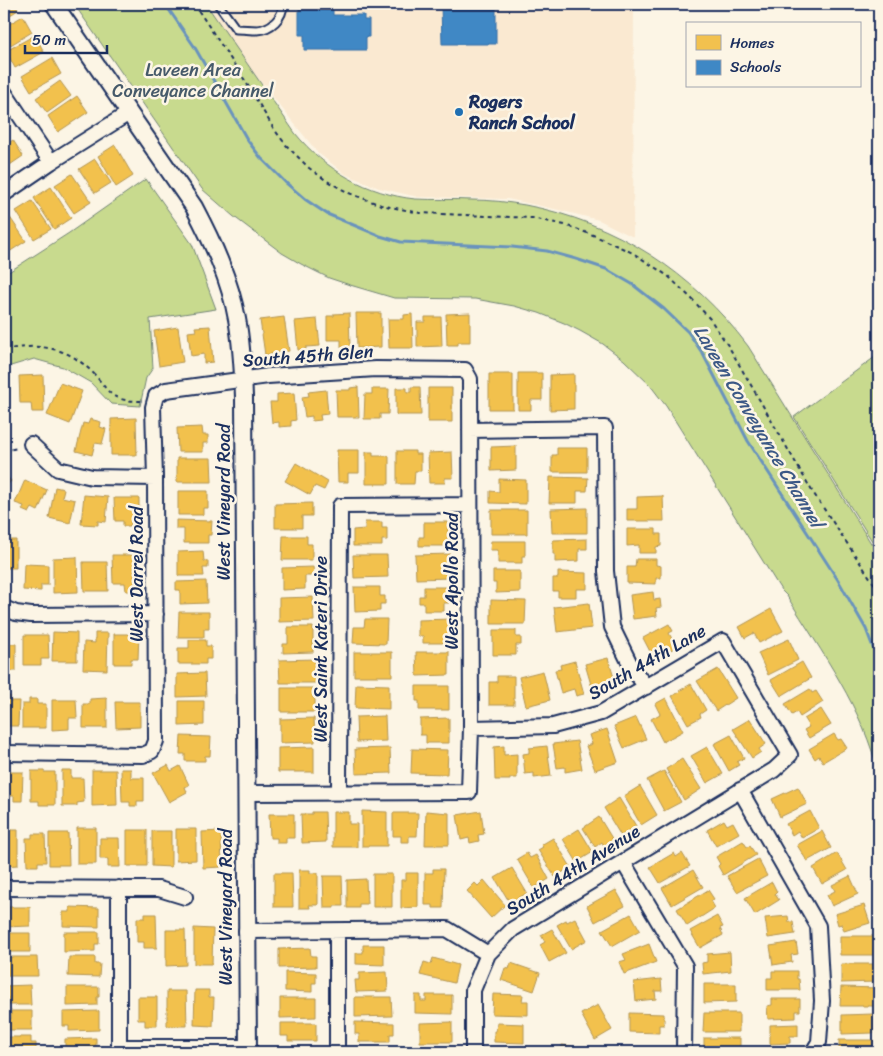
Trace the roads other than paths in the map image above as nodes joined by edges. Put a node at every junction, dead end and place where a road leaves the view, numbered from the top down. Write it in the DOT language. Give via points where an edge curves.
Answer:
graph roads {
  1 [pos="54,4"];
  2 [pos="218,4"];
  3 [pos="283,4"];
  4 [pos="4,92"];
  5 [pos="129,113"];
  6 [pos="51,162"];
  7 [pos="4,194"];
  8 [pos="465,370"];
  9 [pos="243,380"];
  10 [pos="155,399"];
  11 [pos="470,430"];
  12 [pos="31,444"];
  13 [pos="155,478"];
  14 [pos="470,505"];
  15 [pos="4,608"];
  16 [pos="156,614"];
  17 [pos="646,687"];
  18 [pos="471,728"];
  19 [pos="4,753"];
  20 [pos="790,754"];
  21 [pos="740,790"];
  22 [pos="339,792"];
  23 [pos="246,793"];
  24 [pos="623,862"];
  25 [pos="4,888"];
  26 [pos="119,888"];
  27 [pos="184,897"];
  28 [pos="246,930"];
  29 [pos="337,931"];
  30 [pos="488,954"];
  31 [pos="119,1050"];
  32 [pos="248,1050"];
  33 [pos="337,1052"];
  34 [pos="473,1052"];
  35 [pos="684,1052"];
  36 [pos="813,1052"];
  1 -- 5 [label="street, West Vineyard Road"];
  2 -- 3 [label="lane" via="236,29 259,30 275,23"];
  4 -- 6 [label="street"];
  5 -- 6 [label="street"];
  5 -- 9 [label="street, West Vineyard Road" via="180,186 210,237 227,279 237,319"];
  6 -- 7 [label="street"];
  8 -- 9 [label="street, South 45th Glen" via="376,369"];
  8 -- 11 [label="street, West Apollo Road" via="470,379"];
  9 -- 10 [label="street, South 45th Glen" via="166,390"];
  9 -- 23 [label="street, West Vineyard Road"];
  10 -- 13 [label="street, West Darrel Road"];
  11 -- 14 [label="street, West Apollo Road"];
  11 -- 17 [label="street" via="605,428 606,571 612,627 632,668"];
  12 -- 13 [label="street" via="58,469 92,477"];
  13 -- 16 [label="street, West Darrel Road"];
  14 -- 18 [label="street, West Apollo Road"];
  14 -- 22 [label="street, West Saint Kateri Drive" via="340,506"];
  15 -- 16 [label="street" via="16,614"];
  16 -- 19 [label="street, West Darrel Road" via="156,741 152,751 142,755"];
  17 -- 18 [label="street, South 44th Lane" via="601,713 553,726"];
  17 -- 20 [label="street, South 44th Lane" via="723,641"];
  18 -- 22 [label="street, West Apollo Road" via="469,792"];
  20 -- 21 [label="street, South 44th Avenue" via="774,770"];
  21 -- 24 [label="street, South 44th Avenue"];
  21 -- 36 [label="street" via="818,926 822,1001 819,1042"];
  22 -- 23 [label="street"];
  23 -- 28 [label="street, West Vineyard Road"];
  24 -- 30 [label="street, South 44th Avenue" via="512,929"];
  24 -- 35 [label="street" via="685,966"];
  25 -- 26 [label="street"];
  26 -- 27 [label="street" via="160,889"];
  26 -- 31 [label="street"];
  28 -- 29 [label="street"];
  28 -- 32 [label="street, West Vineyard Road"];
  29 -- 30 [label="street" via="447,929"];
  29 -- 33 [label="street"];
  30 -- 34 [label="street" via="473,990"];
  31 -- 32 [label="street"];
}
